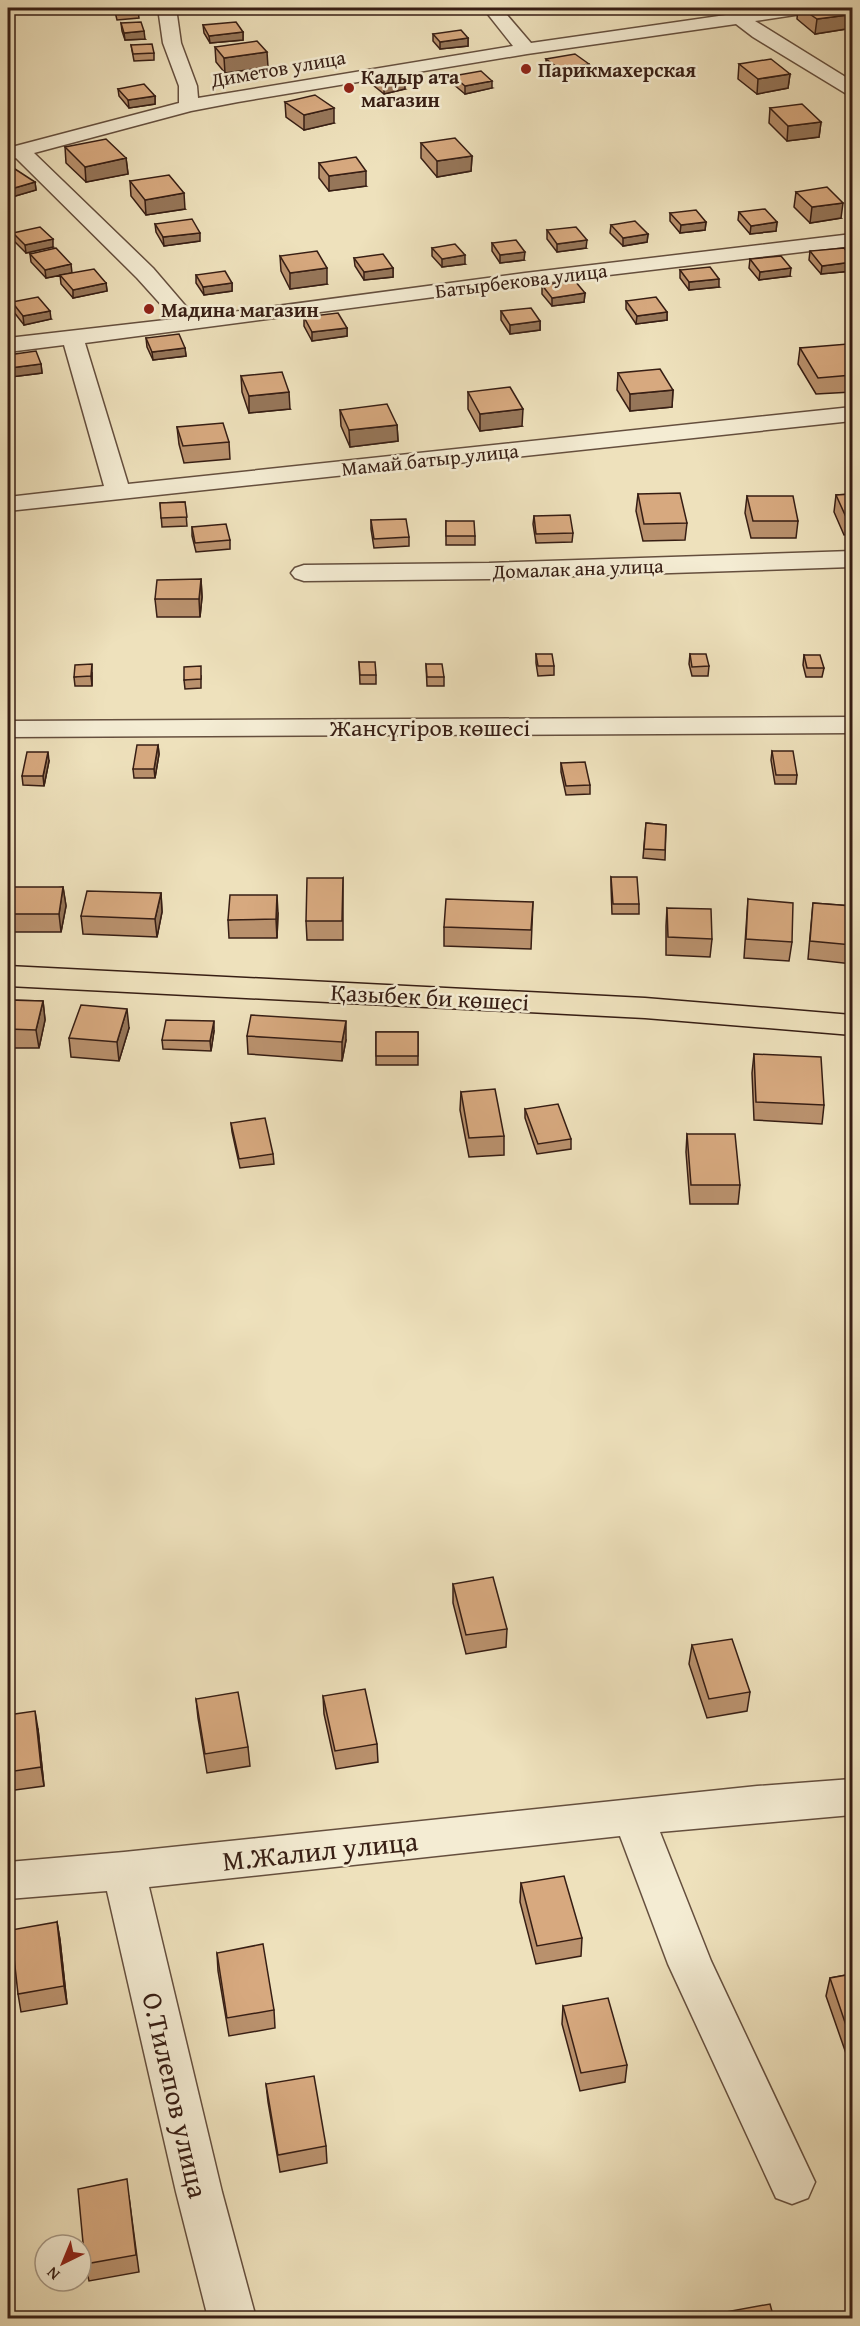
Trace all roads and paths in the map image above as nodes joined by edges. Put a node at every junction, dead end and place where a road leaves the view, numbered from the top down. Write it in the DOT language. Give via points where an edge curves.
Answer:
graph roads {
  1 [pos="167,8"];
  2 [pos="492,8"];
  3 [pos="808,8"];
  4 [pos="739,18"];
  5 [pos="526,49"];
  6 [pos="852,89"];
  7 [pos="189,106"];
  8 [pos="14,152"];
  9 [pos="852,240"];
  10 [pos="190,324"];
  11 [pos="73,338"];
  12 [pos="8,345"];
  13 [pos="852,414"];
  14 [pos="118,492"];
  15 [pos="8,504"];
  16 [pos="852,559"];
  17 [pos="304,573"];
  18 [pos="852,725"];
  19 [pos="8,729"];
  20 [pos="8,976"];
  21 [pos="852,1025"];
  22 [pos="852,1797"];
  23 [pos="633,1817"];
  24 [pos="124,1871"];
  25 [pos="8,1881"];
  26 [pos="792,2182"];
  27 [pos="232,2319"];
  1 -- 7 [label="street" via="172,43 188,86"];
  2 -- 5 [label="street"];
  3 -- 4 [label="street, Диметов улица"];
  4 -- 5 [label="street, Диметов улица"];
  4 -- 6 [label="street"];
  5 -- 7 [label="street, Диметов улица"];
  7 -- 8 [label="street, Диметов улица"];
  8 -- 10 [label="street" via="145,273"];
  9 -- 10 [label="street, Батырбекова улица"];
  10 -- 11 [label="street, Батырбекова улица"];
  11 -- 12 [label="street, Батырбекова улица"];
  11 -- 14 [label="street"];
  13 -- 14 [label="street, Мамай батыр улица"];
  14 -- 15 [label="street, Мамай батыр улица"];
  16 -- 17 [label="street, Домалак ана улица"];
  18 -- 19 [label="street, Жансүгіров көшесі"];
  20 -- 21 [label="main road, Қазыбек би көшесі" via="645,1008"];
  22 -- 23 [label="street, М.Жалил улица"];
  23 -- 24 [label="street, М.Жалил улица"];
  23 -- 26 [label="street" via="690,1964"];
  24 -- 25 [label="street, М.Жалил улица"];
  24 -- 27 [label="street, О.Тилепов улица"];
}
